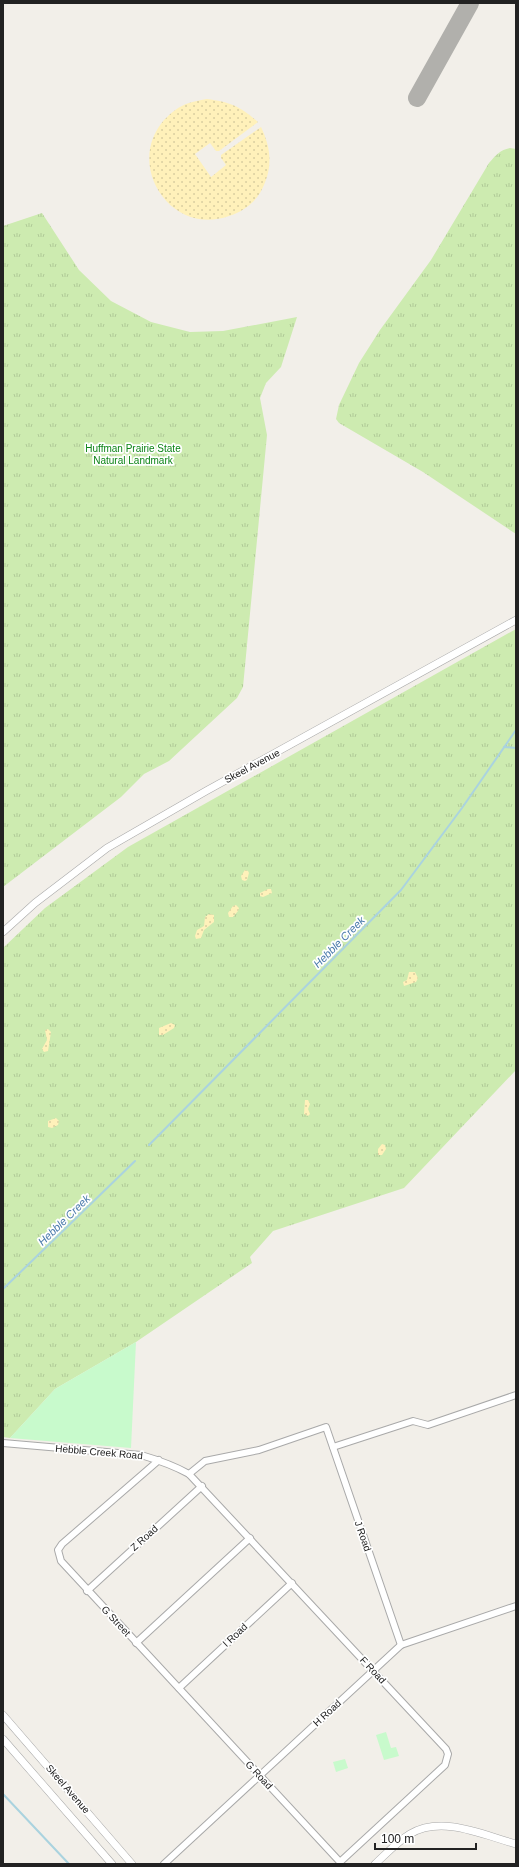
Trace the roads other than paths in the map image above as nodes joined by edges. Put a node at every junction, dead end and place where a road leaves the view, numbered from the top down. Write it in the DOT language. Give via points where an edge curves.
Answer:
graph roads {
  1 [pos="516,620"];
  2 [pos="3,932"];
  3 [pos="516,1395"];
  4 [pos="3,1443"];
  5 [pos="333,1447"];
  6 [pos="159,1460"];
  7 [pos="189,1474"];
  8 [pos="202,1486"];
  9 [pos="250,1538"];
  10 [pos="292,1583"];
  11 [pos="87,1591"];
  12 [pos="516,1606"];
  13 [pos="136,1643"];
  14 [pos="401,1645"];
  15 [pos="374,1671"];
  16 [pos="179,1688"];
  17 [pos="3,1715"];
  18 [pos="3,1739"];
  19 [pos="260,1776"];
  20 [pos="516,1844"];
  21 [pos="340,1862"];
  22 [pos="112,1864"];
  23 [pos="132,1864"];
  24 [pos="164,1864"];
  25 [pos="375,1864"];
  1 -- 2 [label="street, Skeel Avenue" via="107,848 41,898"];
  3 -- 5 [label="street" via="428,1425 413,1421"];
  4 -- 6 [label="street, Hebble Creek Road" via="141,1455"];
  5 -- 7 [label="street, J Road" via="326,1427 260,1450 205,1461"];
  5 -- 14 [label="street, J Road"];
  6 -- 7 [label="street, Hebble Creek Road"];
  6 -- 11 [label="street, G Street" via="58,1550 61,1561"];
  7 -- 8 [label="street, F Road"];
  8 -- 9 [label="street, F Road"];
  8 -- 11 [label="street, Z Road"];
  9 -- 10 [label="street, F Road"];
  9 -- 13 [label="street"];
  10 -- 15 [label="street, F Road"];
  10 -- 16 [label="street, I Road"];
  11 -- 13 [label="street, G Street"];
  12 -- 14 [label="street, H Road"];
  13 -- 16 [label="street, G Street"];
  14 -- 15 [label="street, H Road"];
  15 -- 19 [label="street, H Road"];
  15 -- 21 [label="street, F Road" via="446,1749 448,1760"];
  16 -- 19 [label="street, G Road"];
  17 -- 23 [label="street, Skeel Avenue"];
  18 -- 22 [label="street, Skeel Avenue"];
  19 -- 21 [label="street, G Road"];
  19 -- 24 [label="street, H Road"];
  20 -- 25 [label="street" via="459,1828 432,1826 411,1834"];
}
